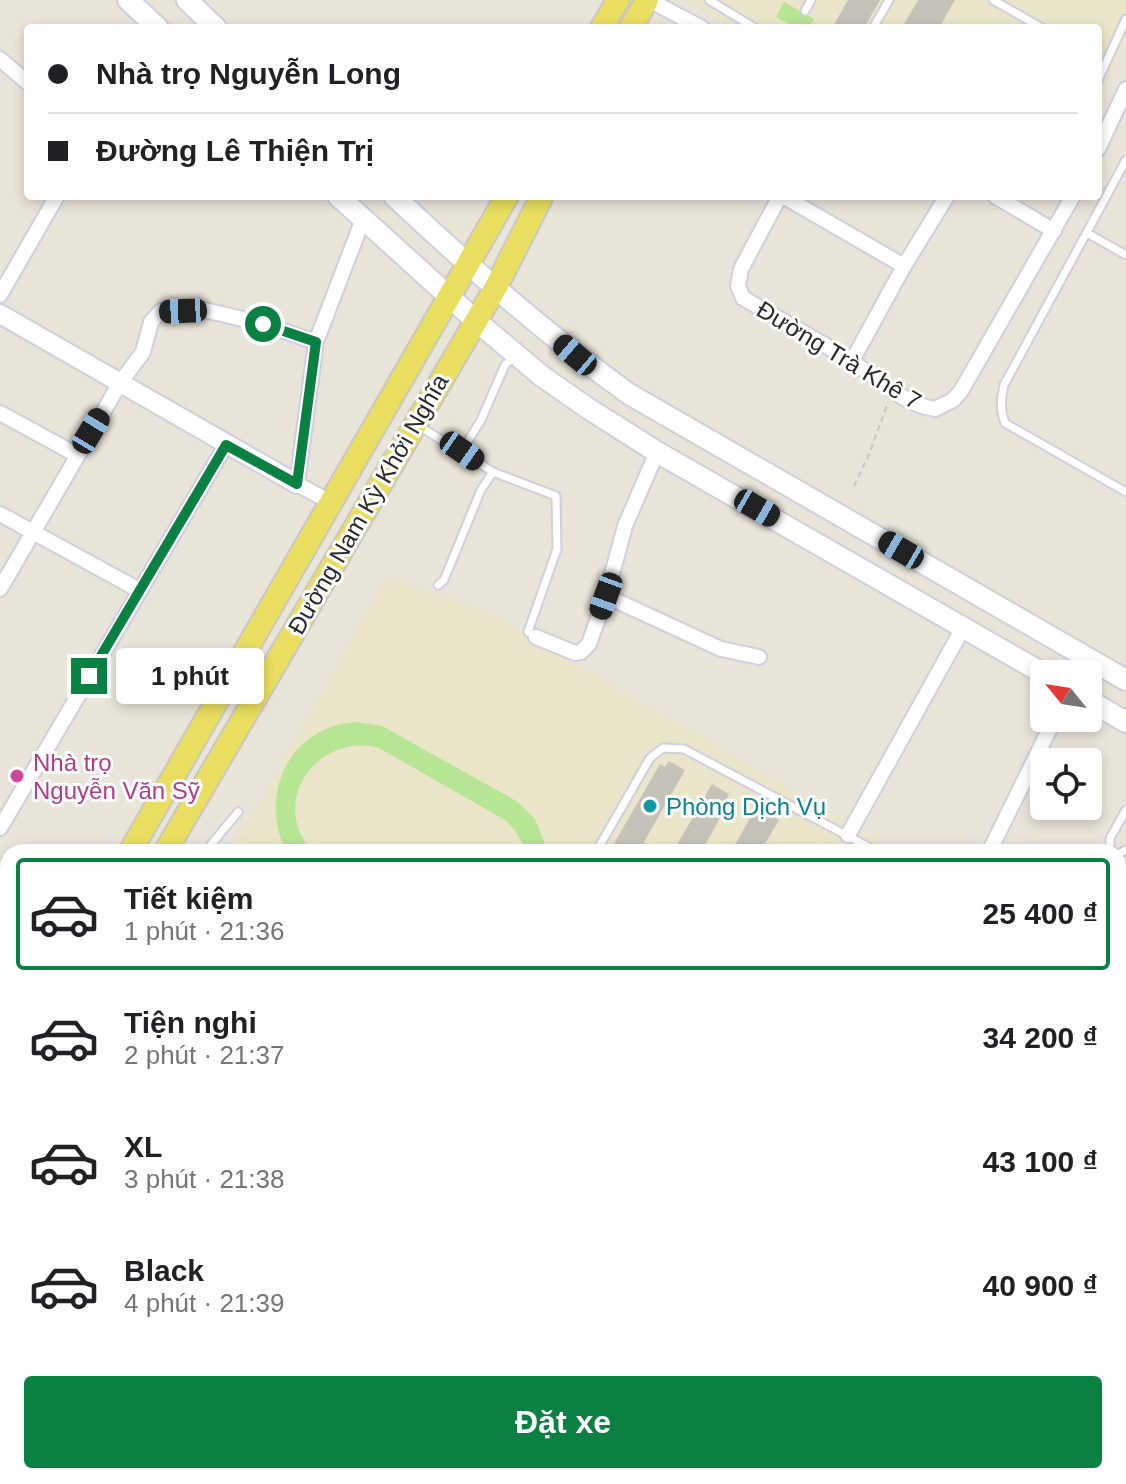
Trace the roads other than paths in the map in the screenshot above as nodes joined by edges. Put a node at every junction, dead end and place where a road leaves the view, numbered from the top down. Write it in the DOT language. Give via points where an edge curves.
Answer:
graph roads {
  1 [pos="128,0"];
  2 [pos="187,0"];
  3 [pos="618,0"];
  4 [pos="648,0"];
  5 [pos="709,0"];
  6 [pos="811,0"];
  7 [pos="889,0"];
  8 [pos="993,0"];
  9 [pos="805,11"];
  10 [pos="1126,19"];
  11 [pos="154,24"];
  12 [pos="212,24"];
  13 [pos="604,24"];
  14 [pos="633,24"];
  15 [pos="694,24"];
  16 [pos="748,24"];
  17 [pos="875,24"];
  18 [pos="1035,24"];
  19 [pos="1102,62"];
  20 [pos="3,68"];
  21 [pos="24,81"];
  22 [pos="1126,89"];
  23 [pos="1102,140"];
  24 [pos="1126,160"];
  25 [pos="55,200"];
  26 [pos="342,200"];
  27 [pos="398,200"];
  28 [pos="505,200"];
  29 [pos="540,200"];
  30 [pos="780,200"];
  31 [pos="789,200"];
  32 [pos="945,200"];
  33 [pos="1002,200"];
  34 [pos="1071,200"];
  35 [pos="363,219"];
  36 [pos="1054,231"];
  37 [pos="1087,233"];
  38 [pos="1126,255"];
  39 [pos="469,263"];
  40 [pos="904,266"];
  41 [pos="496,287"];
  42 [pos="0,295"];
  43 [pos="449,298"];
  44 [pos="0,314"];
  45 [pos="475,320"];
  46 [pos="316,342"];
  47 [pos="516,355"];
  48 [pos="852,361"];
  49 [pos="120,383"];
  50 [pos="0,413"];
  51 [pos="415,424"];
  52 [pos="226,445"];
  53 [pos="462,451"];
  54 [pos="657,452"];
  55 [pos="77,455"];
  56 [pos="493,472"];
  57 [pos="297,484"];
  58 [pos="1126,492"];
  59 [pos="332,503"];
  60 [pos="0,514"];
  61 [pos="33,532"];
  62 [pos="874,535"];
  63 [pos="856,565"];
  64 [pos="438,585"];
  65 [pos="0,589"];
  66 [pos="139,590"];
  67 [pos="606,596"];
  68 [pos="963,628"];
  69 [pos="536,637"];
  70 [pos="759,657"];
  71 [pos="1030,666"];
  72 [pos="1126,680"];
  73 [pos="1102,708"];
  74 [pos="1126,722"];
  75 [pos="1048,732"];
  76 [pos="1126,810"];
  77 [pos="238,812"];
  78 [pos="0,828"];
  79 [pos="848,835"];
  80 [pos="135,844"];
  81 [pos="172,844"];
  82 [pos="212,844"];
  83 [pos="601,844"];
  84 [pos="864,844"];
  85 [pos="993,844"];
  86 [pos="1110,844"];
  1 -- 11 [label="main road"];
  2 -- 12 [label="main road"];
  3 -- 13 [label="main road"];
  4 -- 14 [label="main road"];
  4 -- 15 [label="street"];
  5 -- 16 [label="lane"];
  6 -- 9 [label="lane"];
  7 -- 17 [label="lane"];
  8 -- 18 [label="lane"];
  10 -- 19 [label="lane"];
  20 -- 21 [label="street"];
  22 -- 23 [label="street"];
  24 -- 37 [label="lane"];
  25 -- 42 [label="street"];
  26 -- 35 [label="main road"];
  27 -- 39 [label="main road"];
  28 -- 39 [label="main road, Đường Nam Kỳ Khởi Nghĩa"];
  29 -- 41 [label="main road, Đường Nam Kỳ Khởi Nghĩa"];
  30 -- 48 [label="street, Đường Trà Khê 7" via="741,269 738,286 743,298"];
  31 -- 40 [label="street"];
  32 -- 40 [label="street"];
  33 -- 36 [label="street"];
  34 -- 36 [label="street, Đường Trà Khê 7"];
  35 -- 43 [label="main road"];
  35 -- 46 [label="street"];
  36 -- 48 [label="street, Đường Trà Khê 7" via="953,400 927,408"];
  37 -- 38 [label="lane"];
  37 -- 58 [label="lane" via="1004,385 1001,412 1016,431"];
  39 -- 41 [label="main road"];
  39 -- 43 [label="main road, Đường Nam Kỳ Khởi Nghĩa"];
  40 -- 48 [label="street"];
  41 -- 45 [label="main road, Đường Nam Kỳ Khởi Nghĩa"];
  41 -- 62 [label="main road" via="629,394"];
  43 -- 45 [label="main road"];
  43 -- 59 [label="main road, Đường Nam Kỳ Khởi Nghĩa"];
  44 -- 49 [label="street"];
  45 -- 47 [label="main road"];
  45 -- 51 [label="main road, Đường Nam Kỳ Khởi Nghĩa"];
  46 -- 49 [label="street" via="205,310 161,311 151,322 143,352"];
  46 -- 57 [label="street"];
  47 -- 53 [label="lane" via="505,365"];
  47 -- 54 [label="main road"];
  49 -- 52 [label="street"];
  49 -- 55 [label="street"];
  50 -- 55 [label="street"];
  51 -- 53 [label="lane"];
  51 -- 81 [label="main road, Đường Nam Kỳ Khởi Nghĩa"];
  52 -- 57 [label="street"];
  52 -- 66 [label="street"];
  53 -- 56 [label="lane"];
  54 -- 63 [label="main road"];
  54 -- 67 [label="street" via="625,526"];
  55 -- 61 [label="street"];
  56 -- 64 [label="lane"];
  56 -- 69 [label="lane" via="556,496 557,549 528,632"];
  57 -- 59 [label="street"];
  59 -- 80 [label="main road, Đường Nam Kỳ Khởi Nghĩa"];
  60 -- 61 [label="street"];
  61 -- 65 [label="street"];
  61 -- 66 [label="street"];
  62 -- 63 [label="main road"];
  62 -- 72 [label="main road"];
  63 -- 68 [label="main road"];
  66 -- 78 [label="street"];
  67 -- 69 [label="street" via="589,644 581,652"];
  67 -- 70 [label="street" via="721,649"];
  68 -- 71 [label="main road"];
  68 -- 79 [label="street"];
  73 -- 74 [label="main road"];
  75 -- 85 [label="street"];
  76 -- 86 [label="lane"];
  77 -- 82 [label="lane"];
  79 -- 83 [label="lane" via="684,749 663,748 650,758"];
  79 -- 84 [label="lane"];
}
